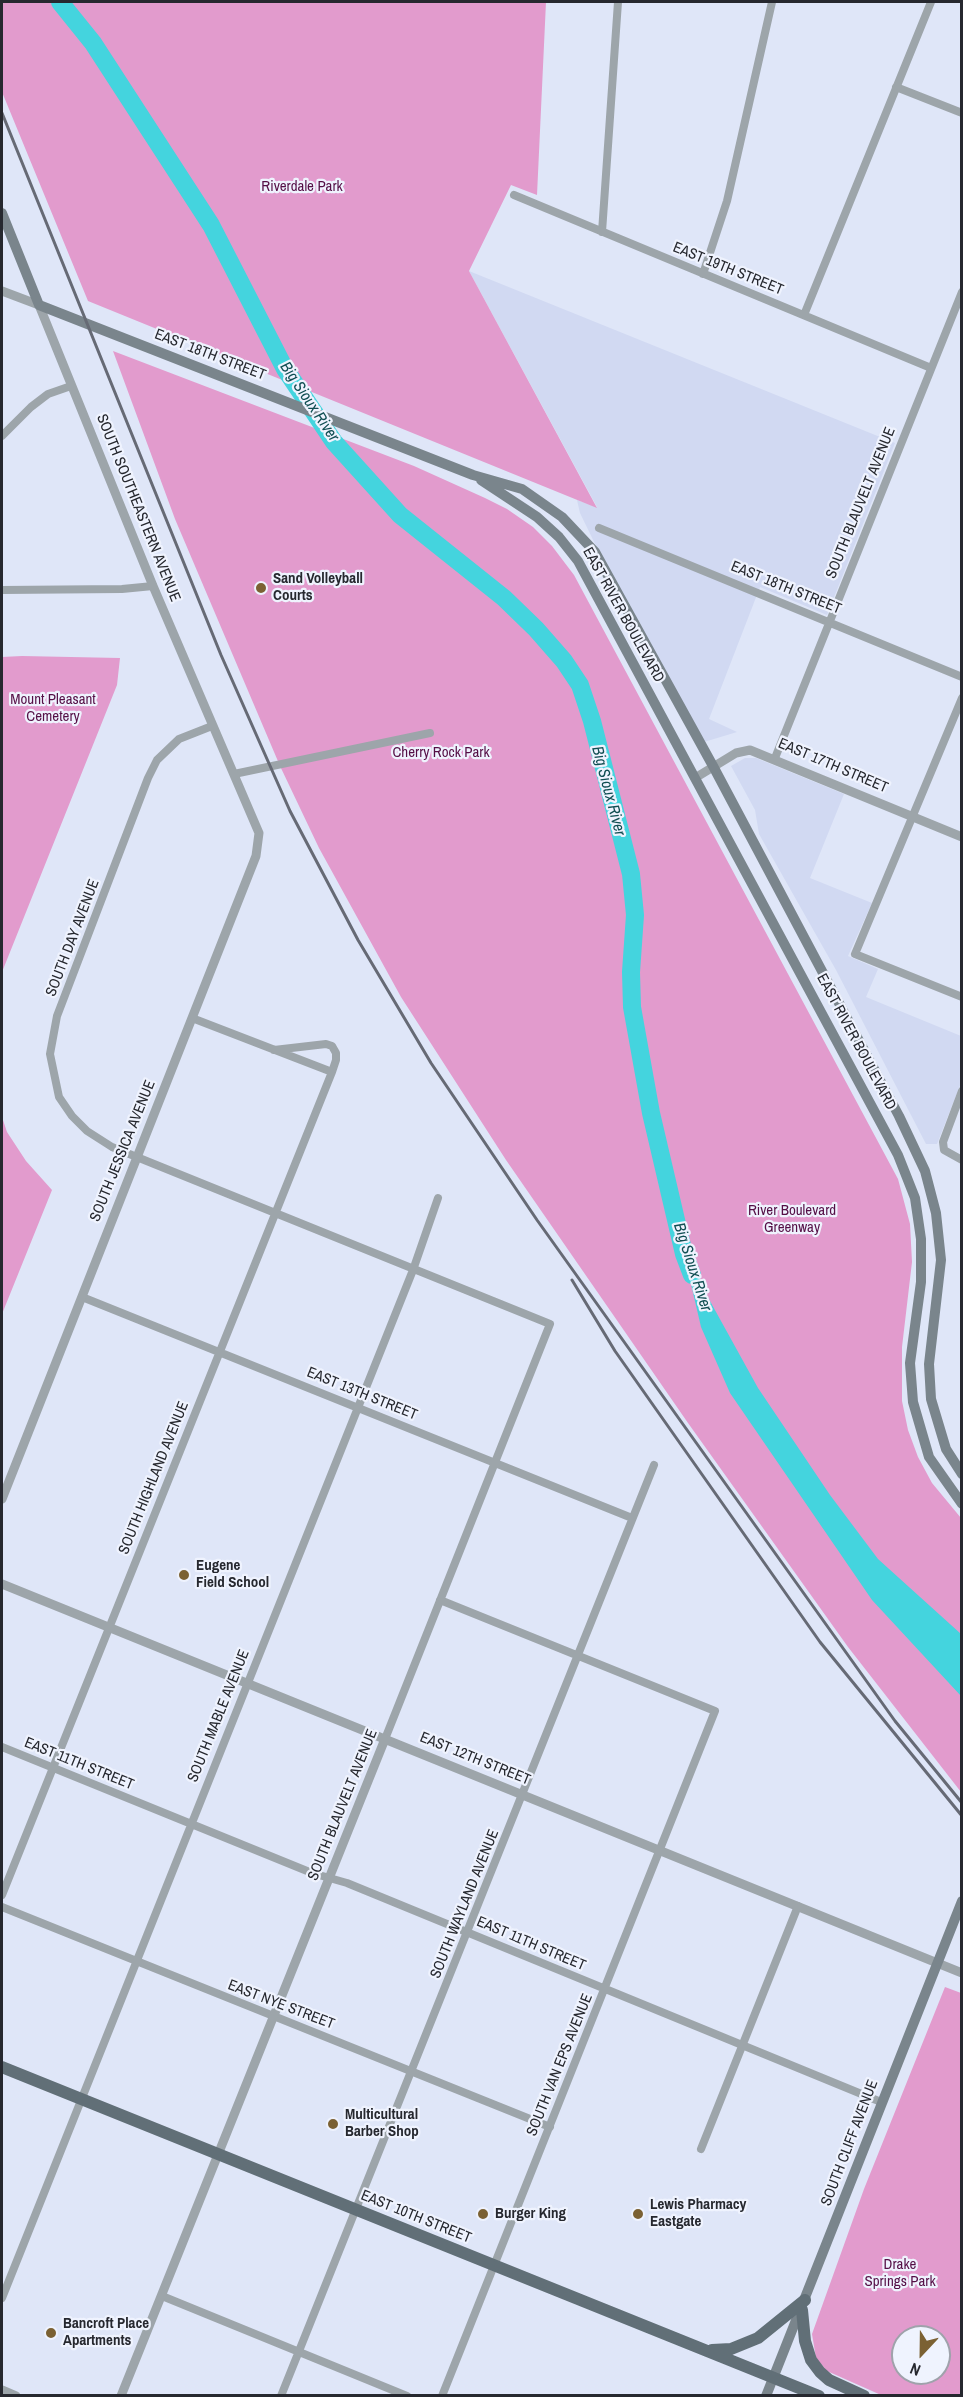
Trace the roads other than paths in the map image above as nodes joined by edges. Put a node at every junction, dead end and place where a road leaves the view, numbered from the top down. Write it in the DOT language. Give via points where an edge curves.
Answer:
graph roads {
  1 [pos="618,2"];
  2 [pos="771,2"];
  3 [pos="931,2"];
  4 [pos="896,87"];
  5 [pos="962,113"];
  6 [pos="514,195"];
  7 [pos="2,213"];
  8 [pos="602,232"];
  9 [pos="703,274"];
  10 [pos="2,291"];
  11 [pos="962,292"];
  12 [pos="39,305"];
  13 [pos="804,315"];
  14 [pos="932,368"];
  15 [pos="71,386"];
  16 [pos="2,436"];
  17 [pos="474,475"];
  18 [pos="599,528"];
  19 [pos="153,586"];
  20 [pos="2,590"];
  21 [pos="830,622"];
  22 [pos="962,677"];
  23 [pos="962,698"];
  24 [pos="212,726"];
  25 [pos="430,733"];
  26 [pos="775,758"];
  27 [pos="712,766"];
  28 [pos="234,774"];
  29 [pos="695,778"];
  30 [pos="252,812"];
  31 [pos="913,816"];
  32 [pos="962,837"];
  33 [pos="962,997"];
  34 [pos="192,1018"];
  35 [pos="274,1050"];
  36 [pos="332,1072"];
  37 [pos="962,1091"];
  38 [pos="137,1158"];
  39 [pos="962,1160"];
  40 [pos="438,1198"];
  41 [pos="275,1215"];
  42 [pos="413,1270"];
  43 [pos="82,1297"];
  44 [pos="550,1324"];
  45 [pos="219,1353"];
  46 [pos="357,1406"];
  47 [pos="495,1462"];
  48 [pos="654,1465"];
  49 [pos="962,1474"];
  50 [pos="2,1499"];
  51 [pos="962,1504"];
  52 [pos="633,1518"];
  53 [pos="2,1584"];
  54 [pos="440,1600"];
  55 [pos="110,1627"];
  56 [pos="577,1655"];
  57 [pos="247,1683"];
  58 [pos="385,1739"];
  59 [pos="2,1748"];
  60 [pos="53,1768"];
  61 [pos="523,1794"];
  62 [pos="190,1824"];
  63 [pos="660,1849"];
  64 [pos="329,1878"];
  65 [pos="2,1895"];
  66 [pos="962,1901"];
  67 [pos="798,1906"];
  68 [pos="2,1907"];
  69 [pos="468,1933"];
  70 [pos="135,1961"];
  71 [pos="937,1963"];
  72 [pos="962,1973"];
  73 [pos="604,1990"];
  74 [pos="274,2017"];
  75 [pos="742,2046"];
  76 [pos="2,2067"];
  77 [pos="413,2071"];
  78 [pos="80,2099"];
  79 [pos="881,2102"];
  80 [pos="550,2127"];
  81 [pos="700,2149"];
  82 [pos="219,2155"];
  83 [pos="357,2209"];
  84 [pos="495,2265"];
  85 [pos="162,2296"];
  86 [pos="2,2298"];
  87 [pos="804,2305"];
  88 [pos="704,2349"];
  89 [pos="299,2352"];
  90 [pos="774,2378"];
  91 [pos="2,2390"];
  92 [pos="16,2396"];
  93 [pos="121,2396"];
  94 [pos="281,2396"];
  95 [pos="407,2396"];
  96 [pos="442,2396"];
  97 [pos="766,2396"];
  98 [pos="819,2396"];
  99 [pos="864,2396"];
  1 -- 8 [label="street"];
  2 -- 9 [label="street" via="728,201"];
  3 -- 4 [label="street"];
  4 -- 5 [label="street"];
  4 -- 13 [label="street"];
  6 -- 8 [label="street, EAST 19TH STREET"];
  7 -- 12 [label="main road, SOUTH SOUTHEASTERN AVENUE"];
  8 -- 9 [label="street, EAST 19TH STREET"];
  9 -- 13 [label="street, EAST 19TH STREET"];
  10 -- 12 [label="street, EAST 18TH STREET"];
  11 -- 14 [label="street, SOUTH BLAUVELT AVENUE"];
  12 -- 15 [label="street, SOUTH SOUTHEASTERN AVENUE"];
  12 -- 17 [label="main road, EAST 18TH STREET"];
  13 -- 14 [label="street, EAST 19TH STREET"];
  14 -- 21 [label="street, SOUTH BLAUVELT AVENUE"];
  15 -- 16 [label="street" via="48,394"];
  15 -- 19 [label="street, SOUTH SOUTHEASTERN AVENUE"];
  17 -- 27 [label="main road, EAST RIVER BOULEVARD" via="535,496 585,540"];
  17 -- 29 [label="main road, EAST RIVER BOULEVARD" via="537,517 569,549"];
  18 -- 21 [label="street, EAST 18TH STREET"];
  19 -- 20 [label="street"];
  19 -- 24 [label="street, SOUTH SOUTHEASTERN AVENUE"];
  21 -- 22 [label="street, EAST 18TH STREET"];
  21 -- 26 [label="street, SOUTH BLAUVELT AVENUE"];
  23 -- 31 [label="street"];
  24 -- 28 [label="street, SOUTH SOUTHEASTERN AVENUE"];
  24 -- 38 [label="street, SOUTH DAY AVENUE" via="179,739 157,760 52,1033 50,1054 59,1097 87,1131"];
  25 -- 28 [label="street"];
  26 -- 27 [label="street, EAST 17TH STREET" via="743,750"];
  26 -- 31 [label="street, EAST 17TH STREET"];
  27 -- 29 [label="street, EAST 17TH STREET"];
  27 -- 49 [label="main road, EAST RIVER BOULEVARD" via="925,1171 936,1213 941,1260 929,1364 931,1399 946,1449"];
  28 -- 30 [label="street, SOUTH SOUTHEASTERN AVENUE"];
  29 -- 51 [label="main road, EAST RIVER BOULEVARD" via="908,1177 918,1216 922,1260 910,1363 912,1402 929,1457"];
  30 -- 34 [label="street, SOUTH JESSICA AVENUE" via="259,833 256,856"];
  31 -- 32 [label="street, EAST 17TH STREET"];
  31 -- 33 [label="street" via="855,954"];
  34 -- 35 [label="street"];
  34 -- 38 [label="street, SOUTH JESSICA AVENUE"];
  35 -- 36 [label="street"];
  35 -- 36 [label="street" via="332,1046 336,1053"];
  36 -- 41 [label="street, SOUTH HIGHLAND AVENUE"];
  37 -- 39 [label="street" via="945,1132 944,1150"];
  38 -- 41 [label="street, SOUTH DAY AVENUE"];
  38 -- 43 [label="street, SOUTH JESSICA AVENUE"];
  40 -- 42 [label="street, SOUTH MABLE AVENUE"];
  41 -- 42 [label="street, SOUTH DAY AVENUE"];
  41 -- 45 [label="street, SOUTH HIGHLAND AVENUE"];
  42 -- 44 [label="street, SOUTH DAY AVENUE"];
  42 -- 46 [label="street, SOUTH MABLE AVENUE"];
  43 -- 45 [label="street, EAST 13TH STREET"];
  43 -- 50 [label="street, SOUTH JESSICA AVENUE"];
  44 -- 47 [label="street, SOUTH BLAUVELT AVENUE"];
  45 -- 46 [label="street, EAST 13TH STREET"];
  45 -- 55 [label="street, SOUTH HIGHLAND AVENUE"];
  46 -- 47 [label="street, EAST 13TH STREET"];
  46 -- 57 [label="street, SOUTH MABLE AVENUE"];
  47 -- 52 [label="street, EAST 13TH STREET"];
  47 -- 54 [label="street, SOUTH BLAUVELT AVENUE"];
  48 -- 52 [label="street, SOUTH WAYLAND AVENUE"];
  52 -- 56 [label="street, SOUTH WAYLAND AVENUE"];
  53 -- 55 [label="street, EAST 12TH STREET"];
  54 -- 56 [label="street"];
  54 -- 58 [label="street, SOUTH BLAUVELT AVENUE"];
  55 -- 57 [label="street, EAST 12TH STREET"];
  55 -- 60 [label="street, SOUTH HIGHLAND AVENUE"];
  56 -- 61 [label="street, SOUTH WAYLAND AVENUE"];
  56 -- 63 [label="street, SOUTH VAN EPS AVENUE" via="715,1712"];
  57 -- 58 [label="street, EAST 12TH STREET"];
  57 -- 62 [label="street, SOUTH MABLE AVENUE"];
  58 -- 61 [label="street, EAST 12TH STREET"];
  58 -- 64 [label="street, SOUTH BLAUVELT AVENUE"];
  59 -- 60 [label="street, EAST 11TH STREET"];
  60 -- 62 [label="street, EAST 11TH STREET"];
  60 -- 65 [label="street, SOUTH HIGHLAND AVENUE"];
  61 -- 63 [label="street, EAST 12TH STREET"];
  61 -- 69 [label="street, SOUTH WAYLAND AVENUE"];
  62 -- 64 [label="street, EAST 11TH STREET"];
  62 -- 70 [label="street, SOUTH MABLE AVENUE"];
  63 -- 67 [label="street, EAST 12TH STREET"];
  63 -- 73 [label="street, SOUTH VAN EPS AVENUE"];
  64 -- 69 [label="street, EAST 11TH STREET"];
  64 -- 74 [label="street, SOUTH BLAUVELT AVENUE"];
  66 -- 71 [label="main road, SOUTH CLIFF AVENUE"];
  67 -- 71 [label="street, EAST 12TH STREET"];
  67 -- 75 [label="street"];
  68 -- 70 [label="street, EAST NYE STREET"];
  69 -- 73 [label="street, EAST 11TH STREET"];
  69 -- 77 [label="street, SOUTH WAYLAND AVENUE"];
  70 -- 74 [label="street, EAST NYE STREET"];
  70 -- 78 [label="street, SOUTH MABLE AVENUE"];
  71 -- 72 [label="street, EAST 12TH STREET"];
  71 -- 79 [label="main road, SOUTH CLIFF AVENUE"];
  73 -- 75 [label="street, EAST 11TH STREET"];
  73 -- 80 [label="street, SOUTH VAN EPS AVENUE"];
  74 -- 77 [label="street, EAST NYE STREET"];
  74 -- 82 [label="street, SOUTH BLAUVELT AVENUE"];
  75 -- 79 [label="street, EAST 11TH STREET"];
  75 -- 81 [label="street"];
  76 -- 78 [label="main road, EAST 10TH STREET"];
  77 -- 80 [label="street, EAST NYE STREET"];
  77 -- 83 [label="street, SOUTH WAYLAND AVENUE"];
  78 -- 82 [label="main road, EAST 10TH STREET"];
  78 -- 86 [label="street, SOUTH MABLE AVENUE"];
  79 -- 87 [label="main road, SOUTH CLIFF AVENUE"];
  80 -- 84 [label="street, SOUTH VAN EPS AVENUE"];
  82 -- 83 [label="main road, EAST 10TH STREET"];
  82 -- 85 [label="street, SOUTH BLAUVELT AVENUE"];
  83 -- 84 [label="main road, EAST 10TH STREET"];
  83 -- 89 [label="street, SOUTH WAYLAND AVENUE"];
  84 -- 88 [label="main road, EAST 10TH STREET"];
  84 -- 96 [label="street, SOUTH VAN EPS AVENUE"];
  85 -- 89 [label="street"];
  85 -- 93 [label="street, SOUTH BLAUVELT AVENUE"];
  87 -- 88 [label="main road" via="785,2314 759,2338 731,2349"];
  87 -- 90 [label="main road, SOUTH CLIFF AVENUE"];
  87 -- 99 [label="main road" via="805,2341 811,2360 829,2380"];
  88 -- 90 [label="main road, EAST 10TH STREET"];
  89 -- 94 [label="street, SOUTH WAYLAND AVENUE"];
  89 -- 95 [label="street"];
  90 -- 97 [label="main road, SOUTH CLIFF AVENUE"];
  90 -- 98 [label="main road, EAST 10TH STREET"];
  91 -- 92 [label="street"];
}
